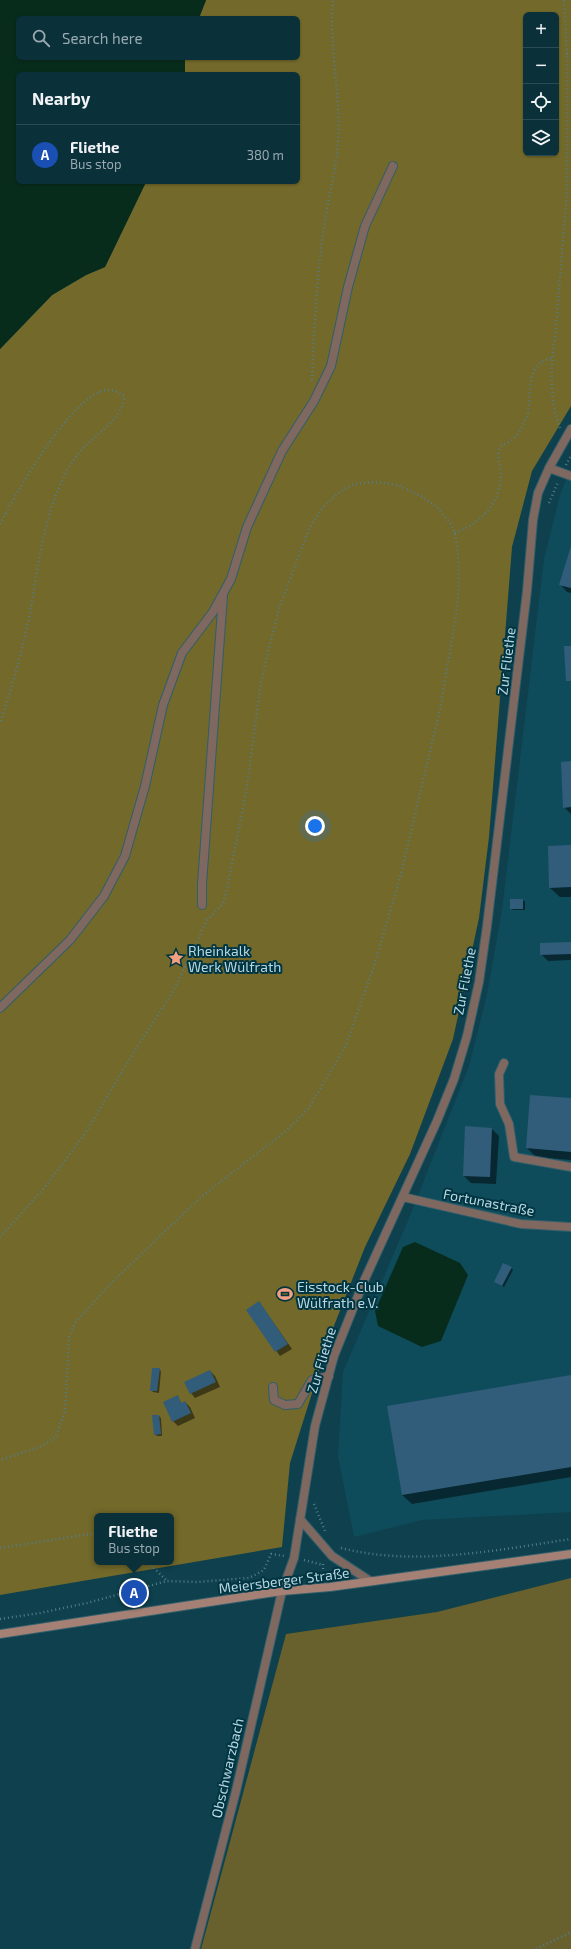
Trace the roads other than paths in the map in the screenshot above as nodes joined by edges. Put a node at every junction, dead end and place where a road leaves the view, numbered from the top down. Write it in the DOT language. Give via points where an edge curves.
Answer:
graph roads {
  1 [pos="393,166"];
  2 [pos="571,429"];
  3 [pos="549,468"];
  4 [pos="571,476"];
  5 [pos="223,593"];
  6 [pos="202,905"];
  7 [pos="0,1008"];
  8 [pos="504,1063"];
  9 [pos="571,1167"];
  10 [pos="403,1197"];
  11 [pos="571,1227"];
  12 [pos="329,1376"];
  13 [pos="273,1387"];
  14 [pos="300,1519"];
  15 [pos="571,1554"];
  16 [pos="370,1581"];
  17 [pos="282,1591"];
  18 [pos="0,1634"];
  19 [pos="195,1949"];
  1 -- 5 [label="street" via="365,226 348,287 331,366 314,401 282,451 247,527"];
  2 -- 3 [label="street, Zur Fliethe"];
  3 -- 4 [label="street"];
  3 -- 10 [label="street, Zur Fliethe" via="538,494 533,520 526,607 479,982 454,1079"];
  5 -- 6 [label="street"];
  5 -- 7 [label="street" via="213,612 182,653 163,705 145,786 125,856 104,896 70,940"];
  8 -- 9 [label="street" via="499,1074 500,1104 509,1124 514,1157"];
  10 -- 11 [label="street, Fortunastraße" via="521,1224"];
  10 -- 12 [label="street, Zur Fliethe" via="348,1318"];
  12 -- 13 [label="street" via="312,1380 298,1404 285,1405 274,1400"];
  12 -- 14 [label="street, Zur Fliethe" via="315,1426"];
  14 -- 16 [label="street" via="332,1556"];
  14 -- 17 [label="street, Zur Fliethe" via="294,1558"];
  15 -- 16 [label="main road, Meiersberger Straße"];
  16 -- 17 [label="main road, Meiersberger Straße"];
  17 -- 18 [label="main road, Meiersberger Straße"];
  17 -- 19 [label="street, Obschwarzbach" via="236,1791"];
}
